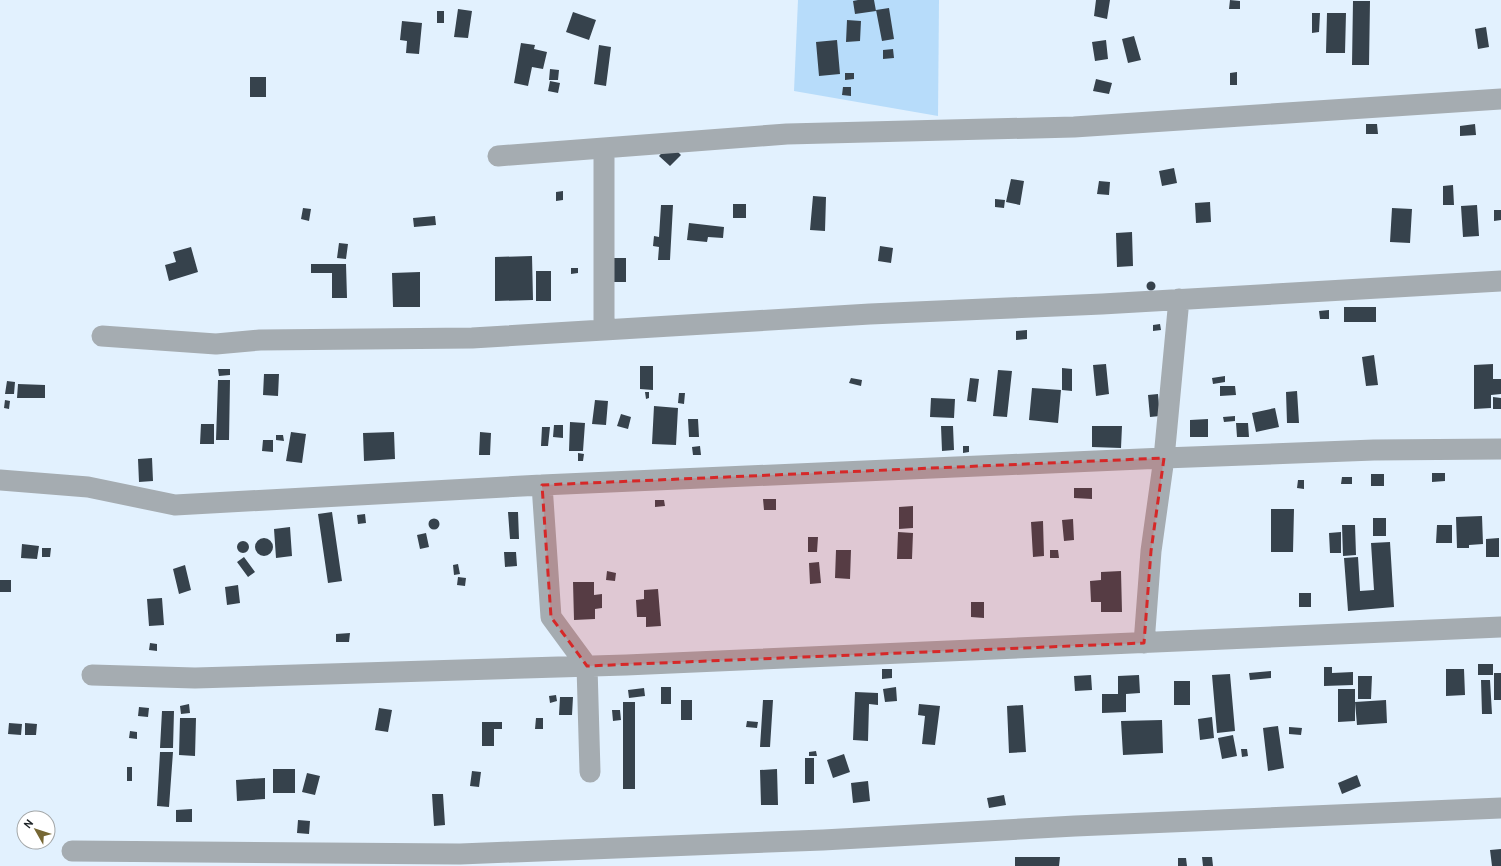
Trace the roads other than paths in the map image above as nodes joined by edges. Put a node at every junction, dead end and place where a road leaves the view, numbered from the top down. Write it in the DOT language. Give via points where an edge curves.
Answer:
graph roads {
  1 [pos="1501,99"];
  2 [pos="604,148"];
  3 [pos="498,156"];
  4 [pos="1501,281"];
  5 [pos="1179,299"];
  6 [pos="604,330"];
  7 [pos="102,336"];
  8 [pos="1501,449"];
  9 [pos="1164,458"];
  10 [pos="0,480"];
  11 [pos="542,485"];
  12 [pos="1501,627"];
  13 [pos="1144,643"];
  14 [pos="587,666"];
  15 [pos="92,675"];
  16 [pos="590,772"];
  17 [pos="1501,808"];
  18 [pos="72,851"];
  19 [pos="459,860"];
  1 -- 2 [label="street" via="1074,127 787,134"];
  2 -- 3 [label="street"];
  2 -- 6 [label="street"];
  4 -- 5 [label="street"];
  5 -- 6 [label="street"];
  5 -- 9 [label="street"];
  6 -- 7 [label="street" via="472,338 260,340 216,344"];
  8 -- 9 [label="street" via="1374,450"];
  9 -- 11 [label="street"];
  9 -- 13 [label="street" via="1151,551"];
  10 -- 11 [label="street" via="88,487 174,504"];
  11 -- 14 [label="street" via="551,617"];
  12 -- 13 [label="street"];
  13 -- 14 [label="street"];
  14 -- 15 [label="street" via="195,678"];
  14 -- 16 [label="street"];
  17 -- 19 [label="street" via="1075,826"];
  18 -- 19 [label="street"];
}
